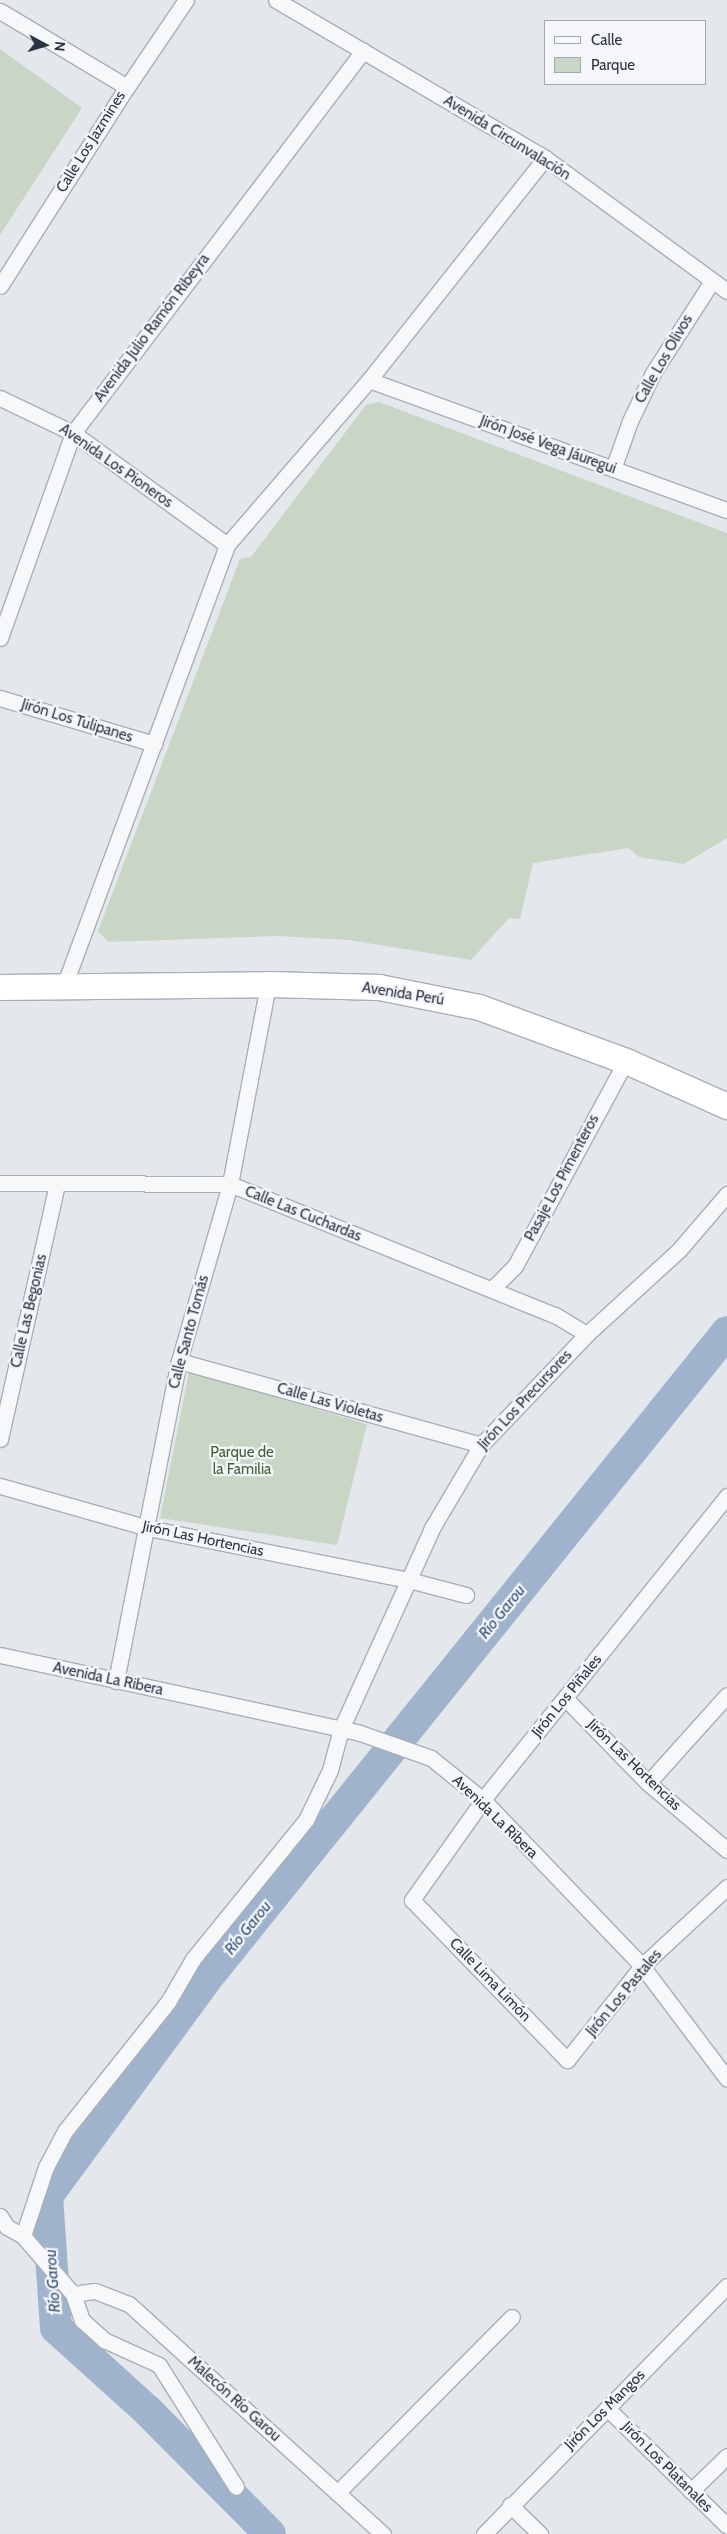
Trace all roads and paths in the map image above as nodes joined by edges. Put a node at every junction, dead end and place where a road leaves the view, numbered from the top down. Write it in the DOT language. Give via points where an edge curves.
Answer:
graph roads {
  1 [pos="186,0"];
  2 [pos="276,0"];
  3 [pos="0,11"];
  4 [pos="363,51"];
  5 [pos="126,87"];
  6 [pos="545,158"];
  7 [pos="712,280"];
  8 [pos="0,286"];
  9 [pos="727,291"];
  10 [pos="369,380"];
  11 [pos="0,398"];
  12 [pos="73,433"];
  13 [pos="612,469"];
  14 [pos="727,510"];
  15 [pos="227,545"];
  16 [pos="0,638"];
  17 [pos="0,698"];
  18 [pos="154,744"];
  19 [pos="268,984"];
  20 [pos="64,986"];
  21 [pos="0,987"];
  22 [pos="626,1061"];
  23 [pos="727,1106"];
  24 [pos="0,1182"];
  25 [pos="57,1183"];
  26 [pos="230,1184"];
  27 [pos="727,1194"];
  28 [pos="492,1289"];
  29 [pos="587,1334"];
  30 [pos="179,1361"];
  31 [pos="0,1439"];
  32 [pos="481,1445"];
  33 [pos="0,1486"];
  34 [pos="727,1496"];
  35 [pos="148,1528"];
  36 [pos="410,1580"];
  37 [pos="466,1595"];
  38 [pos="0,1655"];
  39 [pos="116,1681"];
  40 [pos="727,1695"];
  41 [pos="565,1698"];
  42 [pos="341,1729"];
  43 [pos="648,1783"];
  44 [pos="483,1800"];
  45 [pos="727,1850"];
  46 [pos="727,1886"];
  47 [pos="412,1900"];
  48 [pos="642,1966"];
  49 [pos="567,2060"];
  50 [pos="727,2079"];
  51 [pos="0,2216"];
  52 [pos="23,2236"];
  53 [pos="727,2286"];
  54 [pos="73,2294"];
  55 [pos="512,2317"];
  56 [pos="606,2408"];
  57 [pos="727,2456"];
  58 [pos="236,2487"];
  59 [pos="691,2492"];
  60 [pos="337,2493"];
  61 [pos="510,2505"];
  62 [pos="727,2526"];
  63 [pos="383,2534"];
  64 [pos="484,2534"];
  65 [pos="540,2534"];
  1 -- 5 [label="street, Calle Los Jazmines"];
  2 -- 4 [label="street, Avenida Circunvalación"];
  3 -- 5 [label="street"];
  4 -- 6 [label="street, Avenida Circunvalación"];
  4 -- 12 [label="street, Avenida Julio Ramón Ribeyra"];
  5 -- 8 [label="street, Calle Los Jazmines"];
  6 -- 7 [label="street, Avenida Circunvalación"];
  6 -- 10 [label="street"];
  7 -- 9 [label="street, Avenida Circunvalación"];
  7 -- 13 [label="street, Calle Los Olivos" via="653,373"];
  10 -- 13 [label="street, Jirón José Vega Jáuregui"];
  10 -- 15 [label="street"];
  11 -- 12 [label="street, Avenida Los Pioneros"];
  12 -- 15 [label="street, Avenida Los Pioneros"];
  12 -- 16 [label="street, Avenida Julio Ramón Ribeyra"];
  13 -- 14 [label="street, Jirón José Vega Jáuregui"];
  15 -- 18 [label="street"];
  17 -- 18 [label="street, Jirón Los Tulipanes"];
  18 -- 20 [label="street"];
  19 -- 20 [label="highway, Avenida Perú"];
  19 -- 22 [label="highway, Avenida Perú" via="379,987 479,1007"];
  19 -- 26 [label="street, Calle Santo Tomás"];
  20 -- 21 [label="highway, Avenida Perú"];
  22 -- 23 [label="highway, Avenida Perú"];
  22 -- 28 [label="street, Pasaje Los Pimenteros" via="515,1266"];
  24 -- 25 [label="street, Calle Las Cuchardas"];
  25 -- 26 [label="street, Calle Las Cuchardas"];
  25 -- 31 [label="street, Calle Las Begonias"];
  26 -- 28 [label="street, Calle Las Cuchardas"];
  26 -- 30 [label="street, Calle Santo Tomás"];
  27 -- 29 [label="street, Jirón Los Precursores" via="679,1250"];
  28 -- 29 [label="street, Calle Las Cuchardas" via="556,1315"];
  29 -- 32 [label="street, Jirón Los Precursores"];
  30 -- 32 [label="street, Calle Las Violetas"];
  30 -- 35 [label="street, Calle Santo Tomás"];
  32 -- 36 [label="street, Jirón Los Precursores" via="432,1528"];
  33 -- 35 [label="street, Jirón Las Hortencias"];
  34 -- 41 [label="street, Jirón Los Piñales"];
  35 -- 36 [label="street, Jirón Las Hortencias"];
  35 -- 39 [label="street, Calle Santo Tomás"];
  36 -- 37 [label="street, Jirón Las Hortencias"];
  36 -- 42 [label="street, Jirón Los Precursores"];
  38 -- 39 [label="street, Avenida La Ribera"];
  39 -- 42 [label="street, Avenida La Ribera"];
  40 -- 43 [label="street"];
  41 -- 43 [label="street, Jirón Las Hortencias"];
  41 -- 44 [label="street, Jirón Los Piñales"];
  42 -- 44 [label="street, Avenida La Ribera" via="431,1758"];
  42 -- 52 [label="street, Jirón Los Precursores" via="330,1770 306,1820 193,1959 168,2002 65,2131 46,2168"];
  43 -- 45 [label="street, Jirón Las Hortencias"];
  44 -- 47 [label="street, Jirón Los Piñales"];
  44 -- 48 [label="street, Avenida La Ribera"];
  46 -- 48 [label="street, Jirón Los Pastales"];
  47 -- 49 [label="street, Calle Lima Limón"];
  48 -- 49 [label="street, Jirón Los Pastales"];
  48 -- 50 [label="street, Avenida La Ribera"];
  51 -- 52 [label="street" via="7,2227"];
  52 -- 54 [label="street"];
  53 -- 56 [label="street, Jirón Los Mangos"];
  54 -- 58 [label="street" via="82,2320 104,2340 159,2366"];
  54 -- 60 [label="street, Malecón Río Garou" via="95,2291 129,2304"];
  55 -- 60 [label="street"];
  56 -- 59 [label="street, Jirón Los Platanales"];
  56 -- 61 [label="street, Jirón Los Mangos"];
  57 -- 59 [label="street"];
  59 -- 62 [label="street, Jirón Los Platanales"];
  60 -- 63 [label="street, Malecón Río Garou"];
  61 -- 64 [label="street, Jirón Los Mangos"];
  61 -- 65 [label="street"];
}
